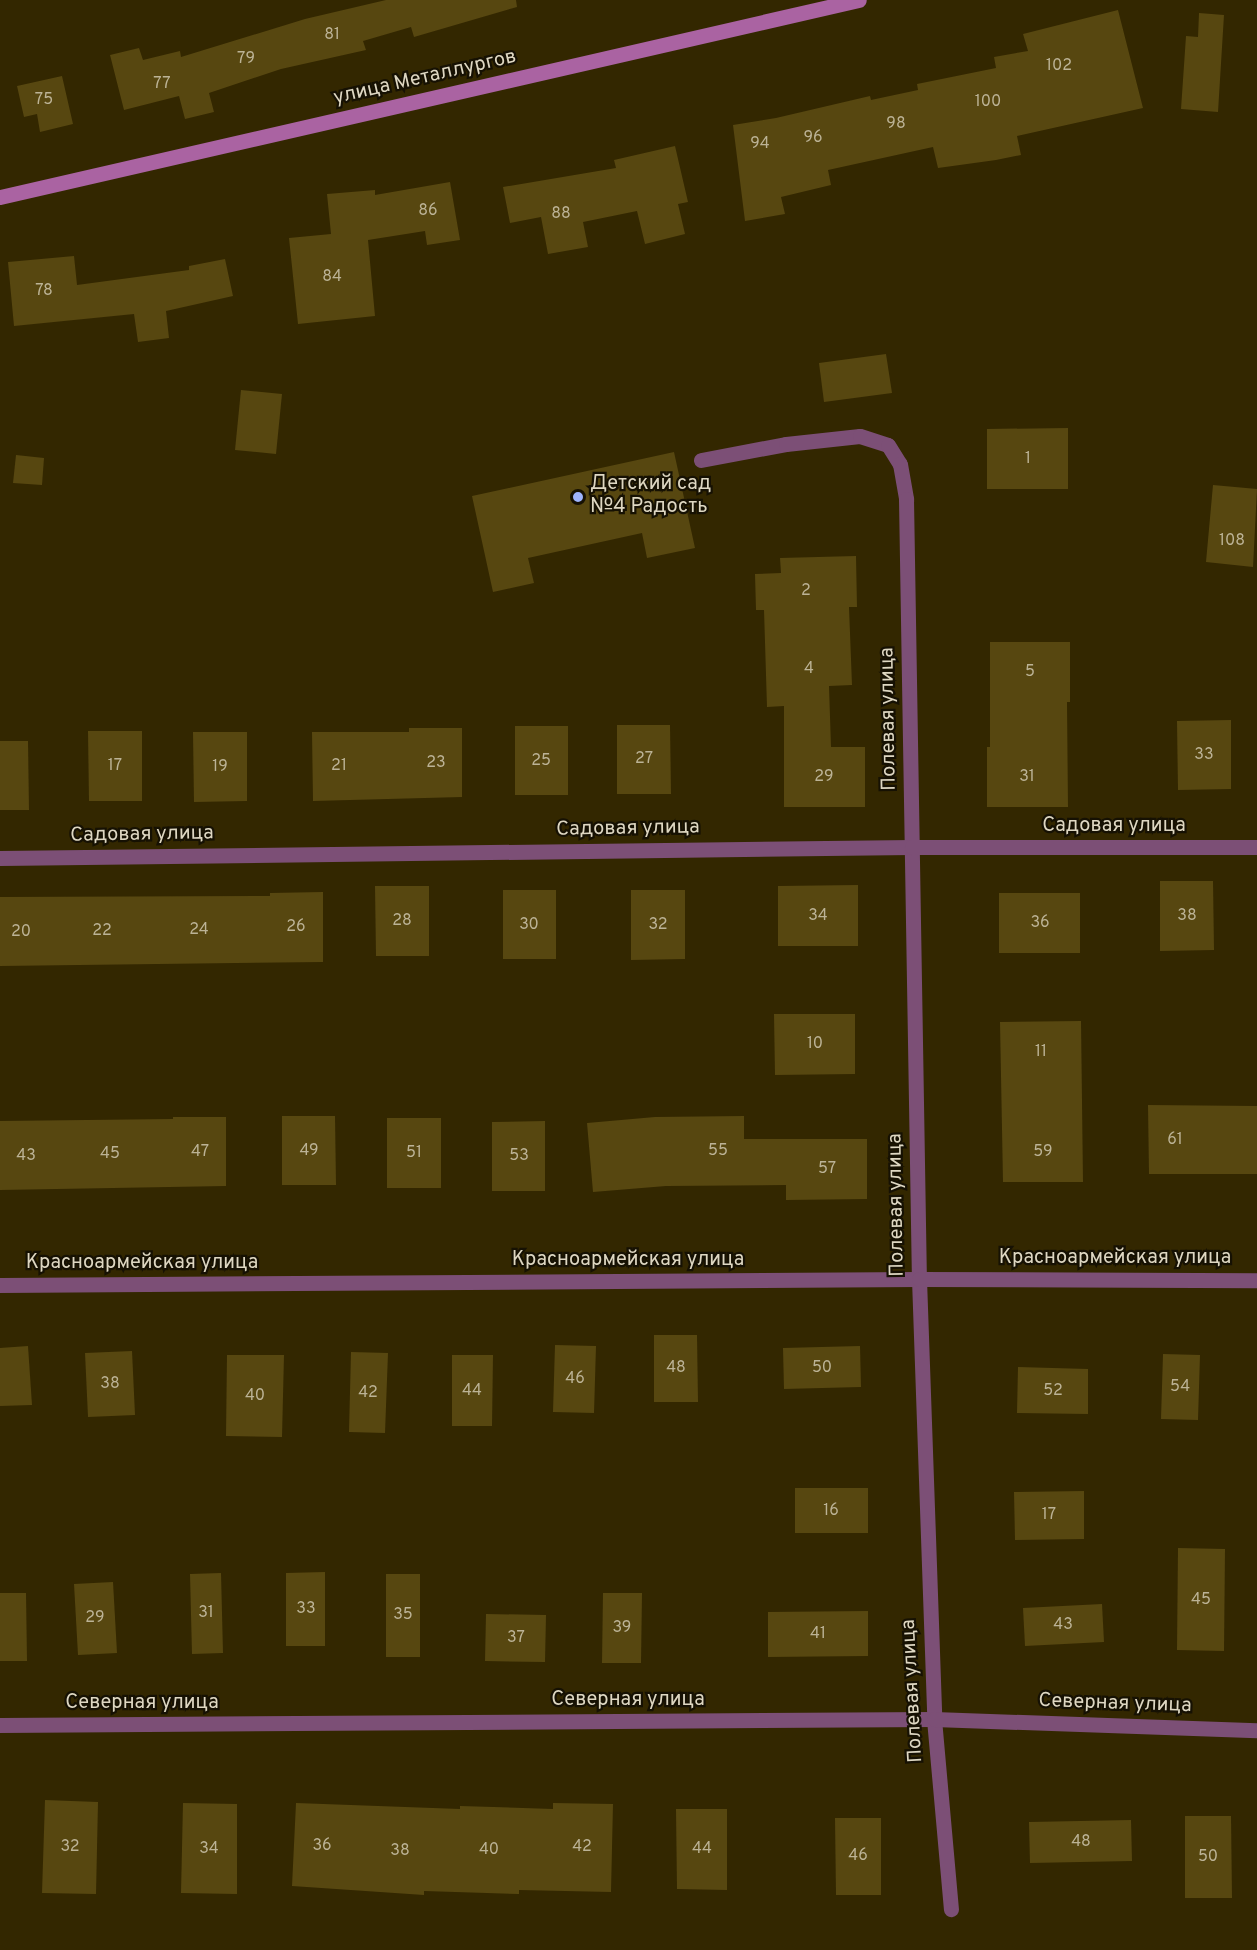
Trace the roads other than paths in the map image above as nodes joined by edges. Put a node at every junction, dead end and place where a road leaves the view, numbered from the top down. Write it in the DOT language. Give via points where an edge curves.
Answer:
graph roads {
  1 [pos="859,0"];
  2 [pos="0,196"];
  3 [pos="701,460"];
  4 [pos="912,847"];
  5 [pos="1257,847"];
  6 [pos="0,858"];
  7 [pos="919,1279"];
  8 [pos="1257,1280"];
  9 [pos="0,1285"];
  10 [pos="934,1719"];
  11 [pos="0,1725"];
  12 [pos="1257,1730"];
  13 [pos="951,1909"];
  1 -- 2 [label="main road, улица Металлургов"];
  3 -- 4 [label="street, Полевая улица" via="786,444 861,436 888,445 900,464 906,499"];
  4 -- 5 [label="street, Садовая улица"];
  4 -- 6 [label="street, Садовая улица"];
  4 -- 7 [label="street, Полевая улица"];
  7 -- 8 [label="street, Красноармейская улица"];
  7 -- 9 [label="street, Красноармейская улица"];
  7 -- 10 [label="street, Полевая улица"];
  10 -- 11 [label="street, Северная улица"];
  10 -- 12 [label="street, Северная улица"];
  10 -- 13 [label="street, Полевая улица"];
}
